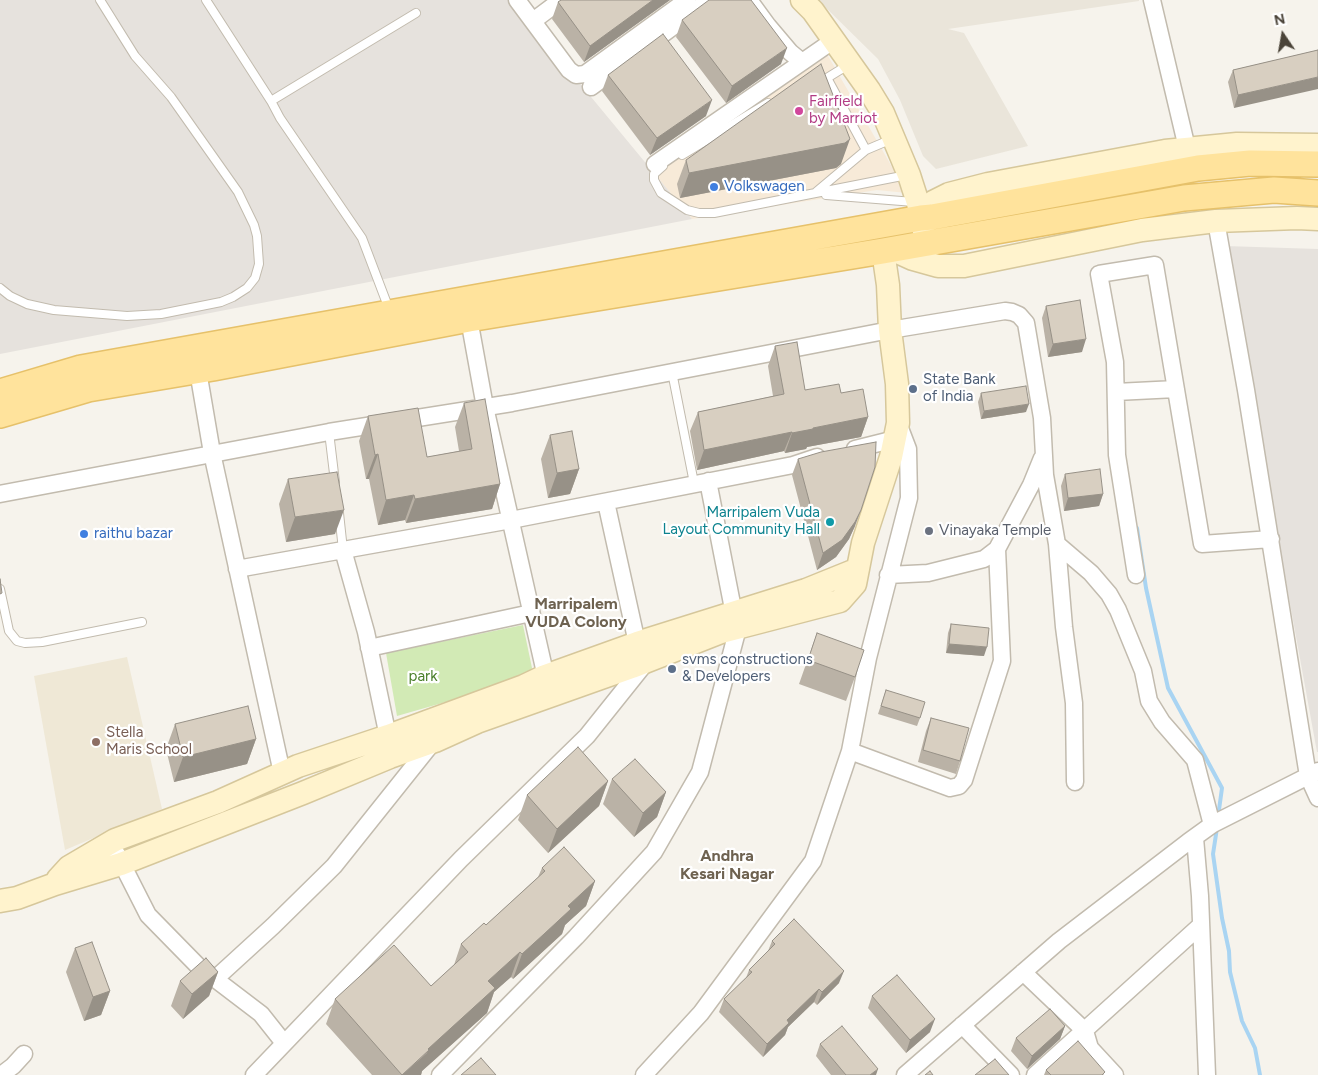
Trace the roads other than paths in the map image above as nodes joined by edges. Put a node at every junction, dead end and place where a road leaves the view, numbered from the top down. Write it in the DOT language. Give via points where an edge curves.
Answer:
graph roads {
  1 [pos="100,0"];
  2 [pos="206,0"];
  3 [pos="517,0"];
  4 [pos="562,0"];
  5 [pos="687,0"];
  6 [pos="708,0"];
  7 [pos="749,0"];
  8 [pos="802,0"];
  9 [pos="1152,0"];
  10 [pos="416,13"];
  11 [pos="533,21"];
  12 [pos="834,40"];
  13 [pos="802,62"];
  14 [pos="850,63"];
  15 [pos="827,78"];
  16 [pos="810,81"];
  17 [pos="591,87"];
  18 [pos="776,98"];
  19 [pos="271,101"];
  20 [pos="893,138"];
  21 [pos="1318,145"];
  22 [pos="1187,148"];
  23 [pos="866,150"];
  24 [pos="655,164"];
  25 [pos="1318,164"];
  26 [pos="909,175"];
  27 [pos="1318,193"];
  28 [pos="814,194"];
  29 [pos="920,210"];
  30 [pos="1318,219"];
  31 [pos="1216,221"];
  32 [pos="926,242"];
  33 [pos="887,250"];
  34 [pos="0,288"];
  35 [pos="469,319"];
  36 [pos="394,323"];
  37 [pos="890,330"];
  38 [pos="198,371"];
  39 [pos="672,372"];
  40 [pos="1176,389"];
  41 [pos="0,392"];
  42 [pos="1116,392"];
  43 [pos="485,407"];
  44 [pos="0,415"];
  45 [pos="897,431"];
  46 [pos="329,432"];
  47 [pos="212,453"];
  48 [pos="1044,454"];
  49 [pos="701,482"];
  50 [pos="336,491"];
  51 [pos="0,494"];
  52 [pos="337,501"];
  53 [pos="606,502"];
  54 [pos="511,520"];
  55 [pos="1271,539"];
  56 [pos="1057,544"];
  57 [pos="997,549"];
  58 [pos="343,550"];
  59 [pos="237,569"];
  60 [pos="888,575"];
  61 [pos="1136,575"];
  62 [pos="0,589"];
  63 [pos="532,613"];
  64 [pos="736,621"];
  65 [pos="142,622"];
  66 [pos="370,648"];
  67 [pos="642,652"];
  68 [pos="548,686"];
  69 [pos="434,741"];
  70 [pos="390,746"];
  71 [pos="850,751"];
  72 [pos="282,773"];
  73 [pos="1313,773"];
  74 [pos="1075,782"];
  75 [pos="1318,798"];
  76 [pos="1217,823"];
  77 [pos="1195,838"];
  78 [pos="111,843"];
  79 [pos="121,864"];
  80 [pos="55,884"];
  81 [pos="0,901"];
  82 [pos="1201,925"];
  83 [pos="1023,972"];
  84 [pos="215,979"];
  85 [pos="962,1025"];
  86 [pos="1085,1031"];
  87 [pos="284,1043"];
  88 [pos="24,1054"];
  89 [pos="914,1072"];
  90 [pos="1,1075"];
  91 [pos="254,1075"];
  92 [pos="440,1075"];
  93 [pos="644,1075"];
  94 [pos="1011,1075"];
  95 [pos="1035,1075"];
  96 [pos="1115,1075"];
  97 [pos="1207,1075"];
  1 -- 34 [label="lane" via="135,56 171,96 238,192 257,236 259,264 255,278 234,298 221,302 161,314 127,316 54,310 27,304"];
  2 -- 19 [label="lane"];
  3 -- 11 [label="street"];
  4 -- 11 [label="street"];
  5 -- 11 [label="street" via="585,74 576,75 569,70"];
  6 -- 17 [label="street"];
  7 -- 13 [label="street" via="790,52"];
  8 -- 12 [label="street"];
  9 -- 22 [label="street"];
  10 -- 19 [label="lane"];
  12 -- 13 [label="street"];
  12 -- 14 [label="street"];
  13 -- 24 [label="street"];
  14 -- 15 [label="lane"];
  14 -- 20 [label="street" via="883,113"];
  15 -- 16 [label="lane"];
  15 -- 23 [label="lane"];
  18 -- 28 [label="lane" via="658,169 654,180 661,193 687,210 699,213"];
  19 -- 36 [label="lane" via="362,238"];
  20 -- 23 [label="lane"];
  20 -- 26 [label="street"];
  21 -- 22 [label="street" via="1237,144"];
  22 -- 29 [label="street" via="988,184 941,197"];
  23 -- 28 [label="lane"];
  25 -- 29 [label="main road" via="1250,163 1198,168 932,217"];
  26 -- 28 [label="lane"];
  26 -- 29 [label="street"];
  27 -- 32 [label="main road" via="1274,190 1184,198"];
  28 -- 29 [label="lane"];
  29 -- 32 [label="street"];
  29 -- 36 [label="main road"];
  30 -- 31 [label="street"];
  31 -- 33 [label="street" via="1142,230 964,266 938,266"];
  31 -- 55 [label="street"];
  32 -- 33 [label="main road"];
  33 -- 35 [label="main road"];
  33 -- 37 [label="street"];
  35 -- 36 [label="main road"];
  35 -- 43 [label="street"];
  36 -- 38 [label="main road"];
  36 -- 41 [label="main road" via="81,368"];
  37 -- 39 [label="street"];
  37 -- 45 [label="street" via="897,384"];
  37 -- 48 [label="street" via="1004,311 1019,315 1026,323 1042,418"];
  38 -- 44 [label="main road" via="88,389"];
  38 -- 47 [label="street"];
  39 -- 43 [label="street"];
  39 -- 49 [label="lane"];
  40 -- 42 [label="street"];
  40 -- 42 [label="street" via="1155,265 1099,274 1115,362"];
  40 -- 55 [label="street" via="1202,544"];
  42 -- 61 [label="street" via="1117,455"];
  43 -- 46 [label="street"];
  43 -- 54 [label="street"];
  45 -- 49 [label="street" via="793,465"];
  45 -- 60 [label="street" via="908,449 908,498"];
  45 -- 64 [label="street" via="863,542 855,584 840,601"];
  46 -- 47 [label="street"];
  46 -- 50 [label="lane"];
  47 -- 51 [label="street"];
  47 -- 59 [label="street"];
  48 -- 56 [label="street"];
  48 -- 57 [label="street"];
  49 -- 53 [label="street"];
  49 -- 64 [label="street"];
  52 -- 58 [label="lane"];
  53 -- 54 [label="street"];
  53 -- 67 [label="street"];
  54 -- 58 [label="street"];
  54 -- 63 [label="street"];
  55 -- 73 [label="street"];
  56 -- 74 [label="street" via="1074,703"];
  56 -- 76 [label="street" via="1091,573 1118,610 1142,671 1149,701 1162,722 1195,760"];
  57 -- 60 [label="street" via="984,559 937,571"];
  57 -- 71 [label="street" via="1002,661 964,780 959,786 950,788"];
  58 -- 59 [label="street"];
  58 -- 66 [label="street"];
  59 -- 72 [label="street"];
  60 -- 71 [label="street"];
  62 -- 65 [label="lane" via="9,631 17,641 24,643"];
  63 -- 66 [label="street"];
  63 -- 68 [label="street"];
  64 -- 67 [label="street" via="721,632"];
  64 -- 92 [label="street" via="700,772 654,852 576,938"];
  66 -- 70 [label="street"];
  67 -- 68 [label="street"];
  67 -- 87 [label="street" via="587,736 461,859"];
  68 -- 69 [label="street"];
  68 -- 70 [label="street" via="524,686"];
  69 -- 70 [label="street"];
  69 -- 84 [label="street" via="334,866"];
  70 -- 72 [label="street" via="298,766"];
  70 -- 79 [label="street" via="304,793"];
  71 -- 93 [label="street" via="813,862 702,1014"];
  72 -- 78 [label="street" via="218,802"];
  73 -- 75 [label="street"];
  73 -- 76 [label="street"];
  76 -- 77 [label="street"];
  77 -- 82 [label="street"];
  77 -- 83 [label="street"];
  78 -- 79 [label="street"];
  78 -- 80 [label="street" via="68,867"];
  79 -- 80 [label="street"];
  79 -- 84 [label="street" via="148,915"];
  80 -- 81 [label="street"];
  82 -- 86 [label="street"];
  82 -- 97 [label="street"];
  83 -- 85 [label="street"];
  83 -- 86 [label="street"];
  84 -- 87 [label="street" via="261,1014"];
  85 -- 89 [label="street"];
  85 -- 94 [label="street"];
  86 -- 95 [label="street"];
  86 -- 96 [label="street" via="1090,1048"];
  87 -- 91 [label="street"];
  88 -- 90 [label="street"];
}
